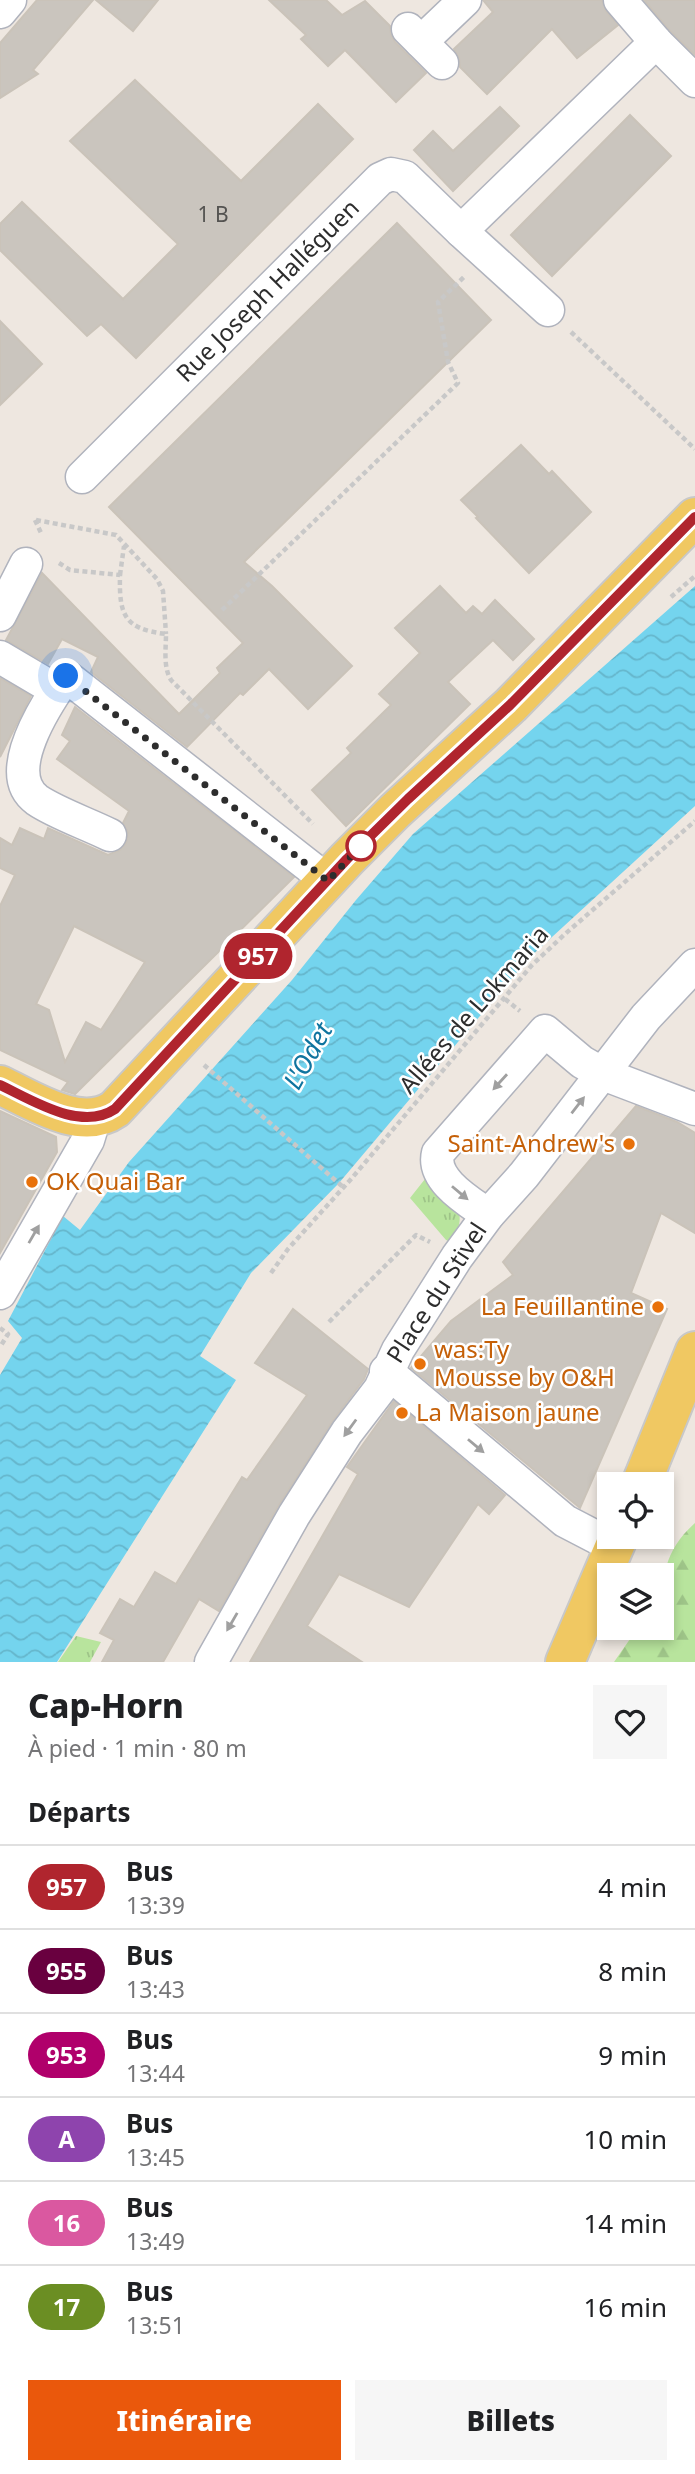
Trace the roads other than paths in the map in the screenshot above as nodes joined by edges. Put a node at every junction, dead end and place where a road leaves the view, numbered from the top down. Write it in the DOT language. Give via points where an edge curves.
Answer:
graph roads {
  1 [pos="10,0"];
  2 [pos="465,0"];
  3 [pos="620,0"];
  4 [pos="0,12"];
  5 [pos="656,42"];
  6 [pos="424,45"];
  7 [pos="695,81"];
  8 [pos="461,231"];
  9 [pos="548,310"];
  10 [pos="82,477"];
  11 [pos="695,517"];
  12 [pos="42,554"];
  13 [pos="0,615"];
  14 [pos="0,657"];
  15 [pos="56,690"];
  16 [pos="110,835"];
  17 [pos="337,870"];
  18 [pos="695,965"];
  19 [pos="603,1074"];
  20 [pos="0,1085"];
  21 [pos="695,1109"];
  22 [pos="94,1117"];
  23 [pos="488,1215"];
  24 [pos="0,1293"];
  25 [pos="695,1351"];
  26 [pos="386,1371"];
  27 [pos="645,1472"];
  28 [pos="597,1534"];
  29 [pos="614,1549"];
  30 [pos="211,1662"];
  31 [pos="565,1662"];
  1 -- 4 [label="street"];
  2 -- 6 [label="street"];
  3 -- 5 [label="street"];
  5 -- 7 [label="street"];
  5 -- 8 [label="street"];
  8 -- 9 [label="street, Rue Joseph Halléguen"];
  8 -- 10 [label="street, Rue Joseph Halléguen" via="405,177 391,174 380,178"];
  11 -- 17 [label="main road" via="510,705"];
  12 -- 13 [label="street"];
  14 -- 15 [label="street"];
  15 -- 16 [label="street" via="24,750 26,789 37,800"];
  15 -- 17 [label="street" via="66,676"];
  17 -- 22 [label="main road" via="122,1103 108,1114"];
  18 -- 19 [label="street" via="646,1017"];
  19 -- 21 [label="street, Place du Stivel"];
  23 -- 19 [label="street, Place du Stivel, one-way"];
  19 -- 23 [label="street, Place du Stivel, one-way" via="545,1031 438,1153 437,1167 444,1179"];
  20 -- 22 [label="main road" via="64,1113"];
  24 -- 22 [label="street, one-way" via="88,1140"];
  23 -- 26 [label="street, Place du Stivel"];
  25 -- 27 [label="main road"];
  26 -- 28 [label="street, one-way" via="565,1521"];
  26 -- 30 [label="street, Place du Stivel, one-way" via="380,1389 294,1515"];
  29 -- 31 [label="main road"];
}
